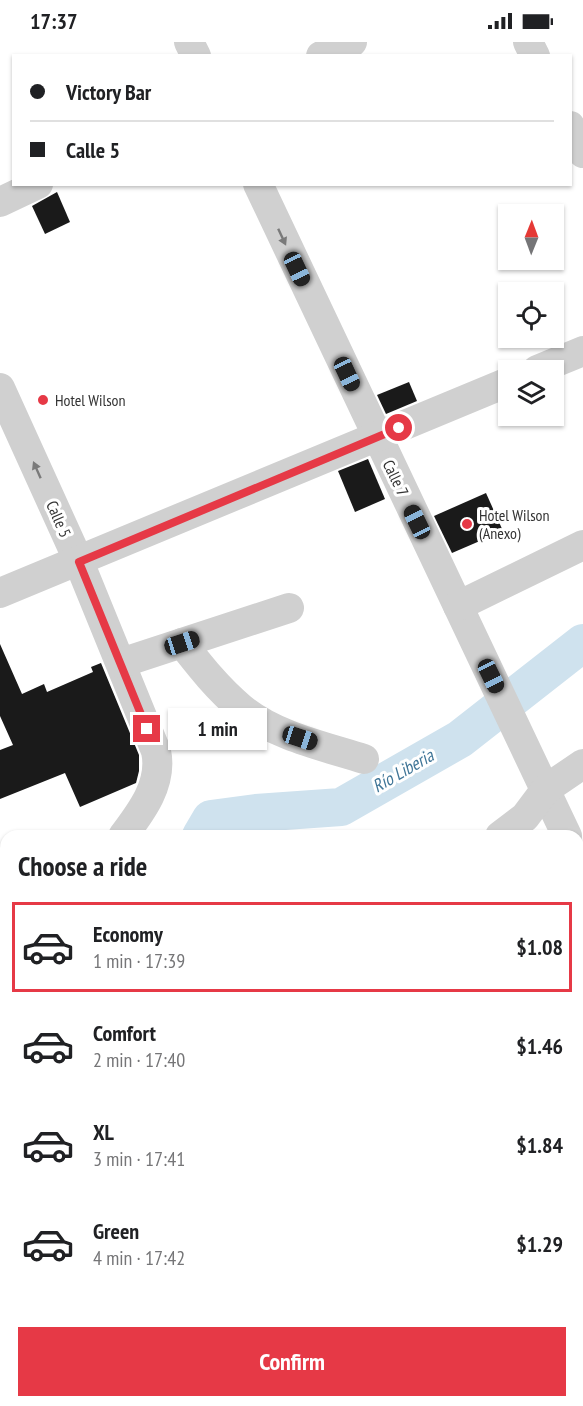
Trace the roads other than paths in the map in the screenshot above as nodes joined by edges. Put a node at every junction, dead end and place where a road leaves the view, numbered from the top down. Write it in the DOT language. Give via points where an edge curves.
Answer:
graph roads {
  1 [pos="352,42"];
  2 [pos="325,54"];
  3 [pos="34,186"];
  4 [pos="259,186"];
  5 [pos="0,202"];
  6 [pos="583,351"];
  7 [pos="561,360"];
  8 [pos="498,386"];
  9 [pos="0,388"];
  10 [pos="376,437"];
  11 [pos="583,545"];
  12 [pos="79,562"];
  13 [pos="0,593"];
  14 [pos="458,606"];
  15 [pos="289,608"];
  16 [pos="182,643"];
  17 [pos="121,663"];
  18 [pos="364,759"];
  19 [pos="583,764"];
  20 [pos="546,789"];
  21 [pos="127,830"];
  22 [pos="508,830"];
  23 [pos="564,830"];
  1 -- 2 [label="street"];
  3 -- 5 [label="street"];
  4 -- 10 [label="street, Calle 7, one-way"];
  6 -- 7 [label="street"];
  8 -- 10 [label="street"];
  12 -- 9 [label="street, Calle 5, one-way"];
  10 -- 12 [label="street"];
  10 -- 14 [label="street, Calle 7"];
  11 -- 14 [label="street"];
  12 -- 13 [label="street"];
  12 -- 17 [label="street, Calle 5"];
  14 -- 20 [label="street, Calle 7"];
  15 -- 16 [label="street"];
  16 -- 17 [label="street"];
  16 -- 18 [label="street" via="207,675 242,709 279,731"];
  17 -- 21 [label="street, Calle 5" via="159,766 144,807"];
  19 -- 20 [label="street"];
  20 -- 22 [label="street" via="525,817"];
  20 -- 23 [label="street, Calle 7"];
}
